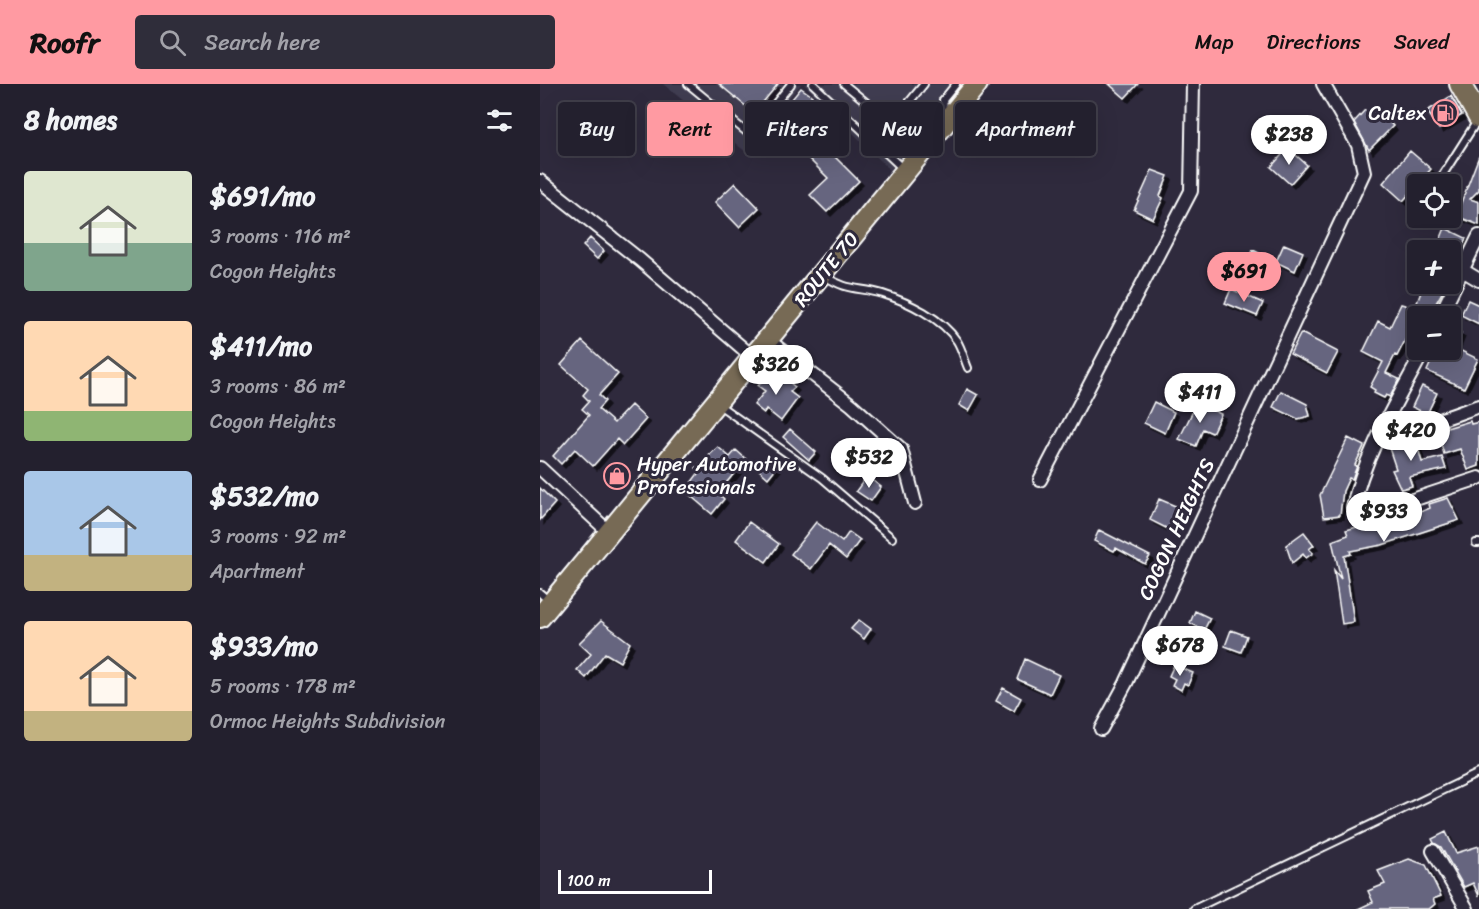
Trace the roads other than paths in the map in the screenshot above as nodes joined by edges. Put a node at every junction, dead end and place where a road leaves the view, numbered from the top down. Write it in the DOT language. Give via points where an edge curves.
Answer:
graph roads {
  1 [pos="688,84"];
  2 [pos="791,84"];
  3 [pos="813,84"];
  4 [pos="844,84"];
  5 [pos="924,84"];
  6 [pos="957,84"];
  7 [pos="977,84"];
  8 [pos="1193,84"];
  9 [pos="1323,84"];
  10 [pos="1460,84"];
  11 [pos="866,102"];
  12 [pos="909,102"];
  13 [pos="1479,118"];
  14 [pos="946,123"];
  15 [pos="943,127"];
  16 [pos="918,156"];
  17 [pos="906,171"];
  18 [pos="1443,174"];
  19 [pos="540,181"];
  20 [pos="1479,236"];
  21 [pos="1464,271"];
  22 [pos="822,274"];
  23 [pos="1479,280"];
  24 [pos="1445,306"];
  25 [pos="768,340"];
  26 [pos="754,358"];
  27 [pos="1419,360"];
  28 [pos="968,368"];
  29 [pos="716,403"];
  30 [pos="1479,406"];
  31 [pos="1386,424"];
  32 [pos="540,468"];
  33 [pos="1479,478"];
  34 [pos="1040,480"];
  35 [pos="915,502"];
  36 [pos="610,533"];
  37 [pos="892,538"];
  38 [pos="544,604"];
  39 [pos="1101,729"];
  40 [pos="1479,773"];
  41 [pos="1433,851"];
  42 [pos="1479,907"];
  43 [pos="1194,909"];
  44 [pos="1467,909"];
  45 [pos="1473,909"];
  1 -- 2 [label="lane" via="750,135"];
  3 -- 17 [label="lane"];
  4 -- 11 [label="lane"];
  5 -- 12 [label="lane"];
  6 -- 14 [label="lane" via="943,100"];
  7 -- 14 [label="highway, ROUTE 70"];
  8 -- 34 [label="street" via="1191,191"];
  9 -- 39 [label="street, COGON HEIGHTS" via="1358,146 1364,172"];
  10 -- 13 [label="highway"];
  13 -- 18 [label="lane"];
  14 -- 15 [label="highway, ROUTE 70"];
  16 -- 17 [label="highway, ROUTE 70"];
  17 -- 22 [label="highway, ROUTE 70"];
  19 -- 26 [label="street"];
  20 -- 21 [label="street"];
  21 -- 23 [label="street"];
  21 -- 24 [label="street"];
  22 -- 25 [label="highway, ROUTE 70"];
  22 -- 28 [label="lane" via="849,289 909,304 938,321 957,341"];
  25 -- 26 [label="highway, ROUTE 70"];
  25 -- 35 [label="street" via="901,449"];
  26 -- 29 [label="highway, ROUTE 70"];
  27 -- 31 [label="street"];
  29 -- 36 [label="highway, ROUTE 70"];
  29 -- 37 [label="lane" via="822,478"];
  30 -- 31 [label="street" via="1403,428"];
  31 -- 33 [label="street" via="1356,493 1353,507 1362,516"];
  32 -- 36 [label="street"];
  36 -- 38 [label="highway, ROUTE 70"];
  40 -- 43 [label="lane"];
  41 -- 44 [label="street"];
  42 -- 45 [label="street"];
}
